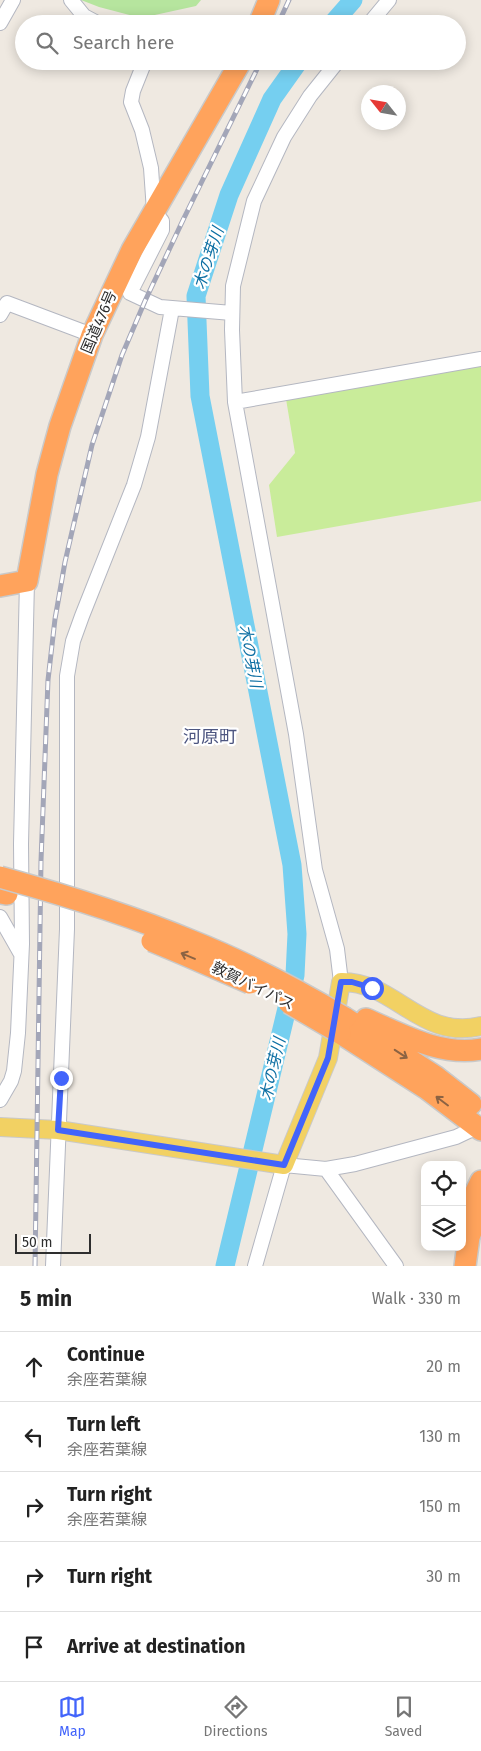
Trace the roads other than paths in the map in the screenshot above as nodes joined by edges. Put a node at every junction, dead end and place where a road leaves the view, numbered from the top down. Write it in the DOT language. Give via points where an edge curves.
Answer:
graph roads {
  1 [pos="13,0"];
  2 [pos="72,0"];
  3 [pos="269,0"];
  4 [pos="389,0"];
  5 [pos="83,15"];
  6 [pos="263,15"];
  7 [pos="376,15"];
  8 [pos="0,22"];
  9 [pos="141,70"];
  10 [pos="236,70"];
  11 [pos="331,70"];
  12 [pos="154,211"];
  13 [pos="175,310"];
  14 [pos="227,313"];
  15 [pos="0,315"];
  16 [pos="92,335"];
  17 [pos="481,360"];
  18 [pos="235,402"];
  19 [pos="27,581"];
  20 [pos="0,586"];
  21 [pos="2,889"];
  22 [pos="0,918"];
  23 [pos="22,954"];
  24 [pos="341,982"];
  25 [pos="345,1021"];
  26 [pos="481,1026"];
  27 [pos="481,1049"];
  28 [pos="0,1100"];
  29 [pos="480,1125"];
  30 [pos="0,1127"];
  31 [pos="58,1130"];
  32 [pos="276,1164"];
  33 [pos="326,1169"];
  34 [pos="481,1181"];
  35 [pos="481,1207"];
  36 [pos="466,1213"];
  37 [pos="455,1251"];
  38 [pos="53,1266"];
  39 [pos="255,1266"];
  40 [pos="396,1266"];
  41 [pos="453,1266"];
  42 [pos="465,1266"];
  1 -- 8 [label="street"];
  2 -- 5 [label="street"];
  3 -- 6 [label="highway"];
  4 -- 7 [label="street"];
  9 -- 12 [label="street" via="131,102 151,168"];
  10 -- 12 [label="highway, 国道476号"];
  11 -- 14 [label="street" via="284,137 254,202"];
  12 -- 13 [label="street" via="162,221 162,230 130,294"];
  12 -- 16 [label="highway, 国道476号"];
  13 -- 14 [label="street"];
  13 -- 31 [label="street" via="148,437 136,477 76,632 67,676 67,929"];
  14 -- 18 [label="street"];
  15 -- 16 [label="street" via="8,303"];
  16 -- 19 [label="highway, 国道476号" via="47,474"];
  17 -- 18 [label="street"];
  18 -- 24 [label="street" via="296,734 315,870 337,949"];
  19 -- 20 [label="highway"];
  19 -- 23 [label="street"];
  25 -- 21 [label="highway, 敦賀バイパス, one-way, bridge" via="303,1010 183,954"];
  21 -- 25 [label="highway, 敦賀バイパス, bridge" via="99,908 236,957 277,974"];
  22 -- 23 [label="street"];
  23 -- 28 [label="street" via="16,1062 11,1081"];
  24 -- 26 [label="main road" via="372,988 441,1027 467,1029"];
  24 -- 32 [label="main road" via="328,1058"];
  25 -- 27 [label="highway" via="430,1045 461,1050"];
  25 -- 29 [label="highway, 敦賀バイパス" via="427,1090"];
  29 -- 33 [label="street" via="456,1137"];
  30 -- 31 [label="main road"];
  31 -- 32 [label="main road"];
  31 -- 38 [label="street"];
  32 -- 33 [label="street"];
  32 -- 39 [label="street"];
  33 -- 40 [label="street"];
  34 -- 36 [label="highway"];
  35 -- 42 [label="highway" via="469,1237"];
  37 -- 41 [label="highway"];
}
